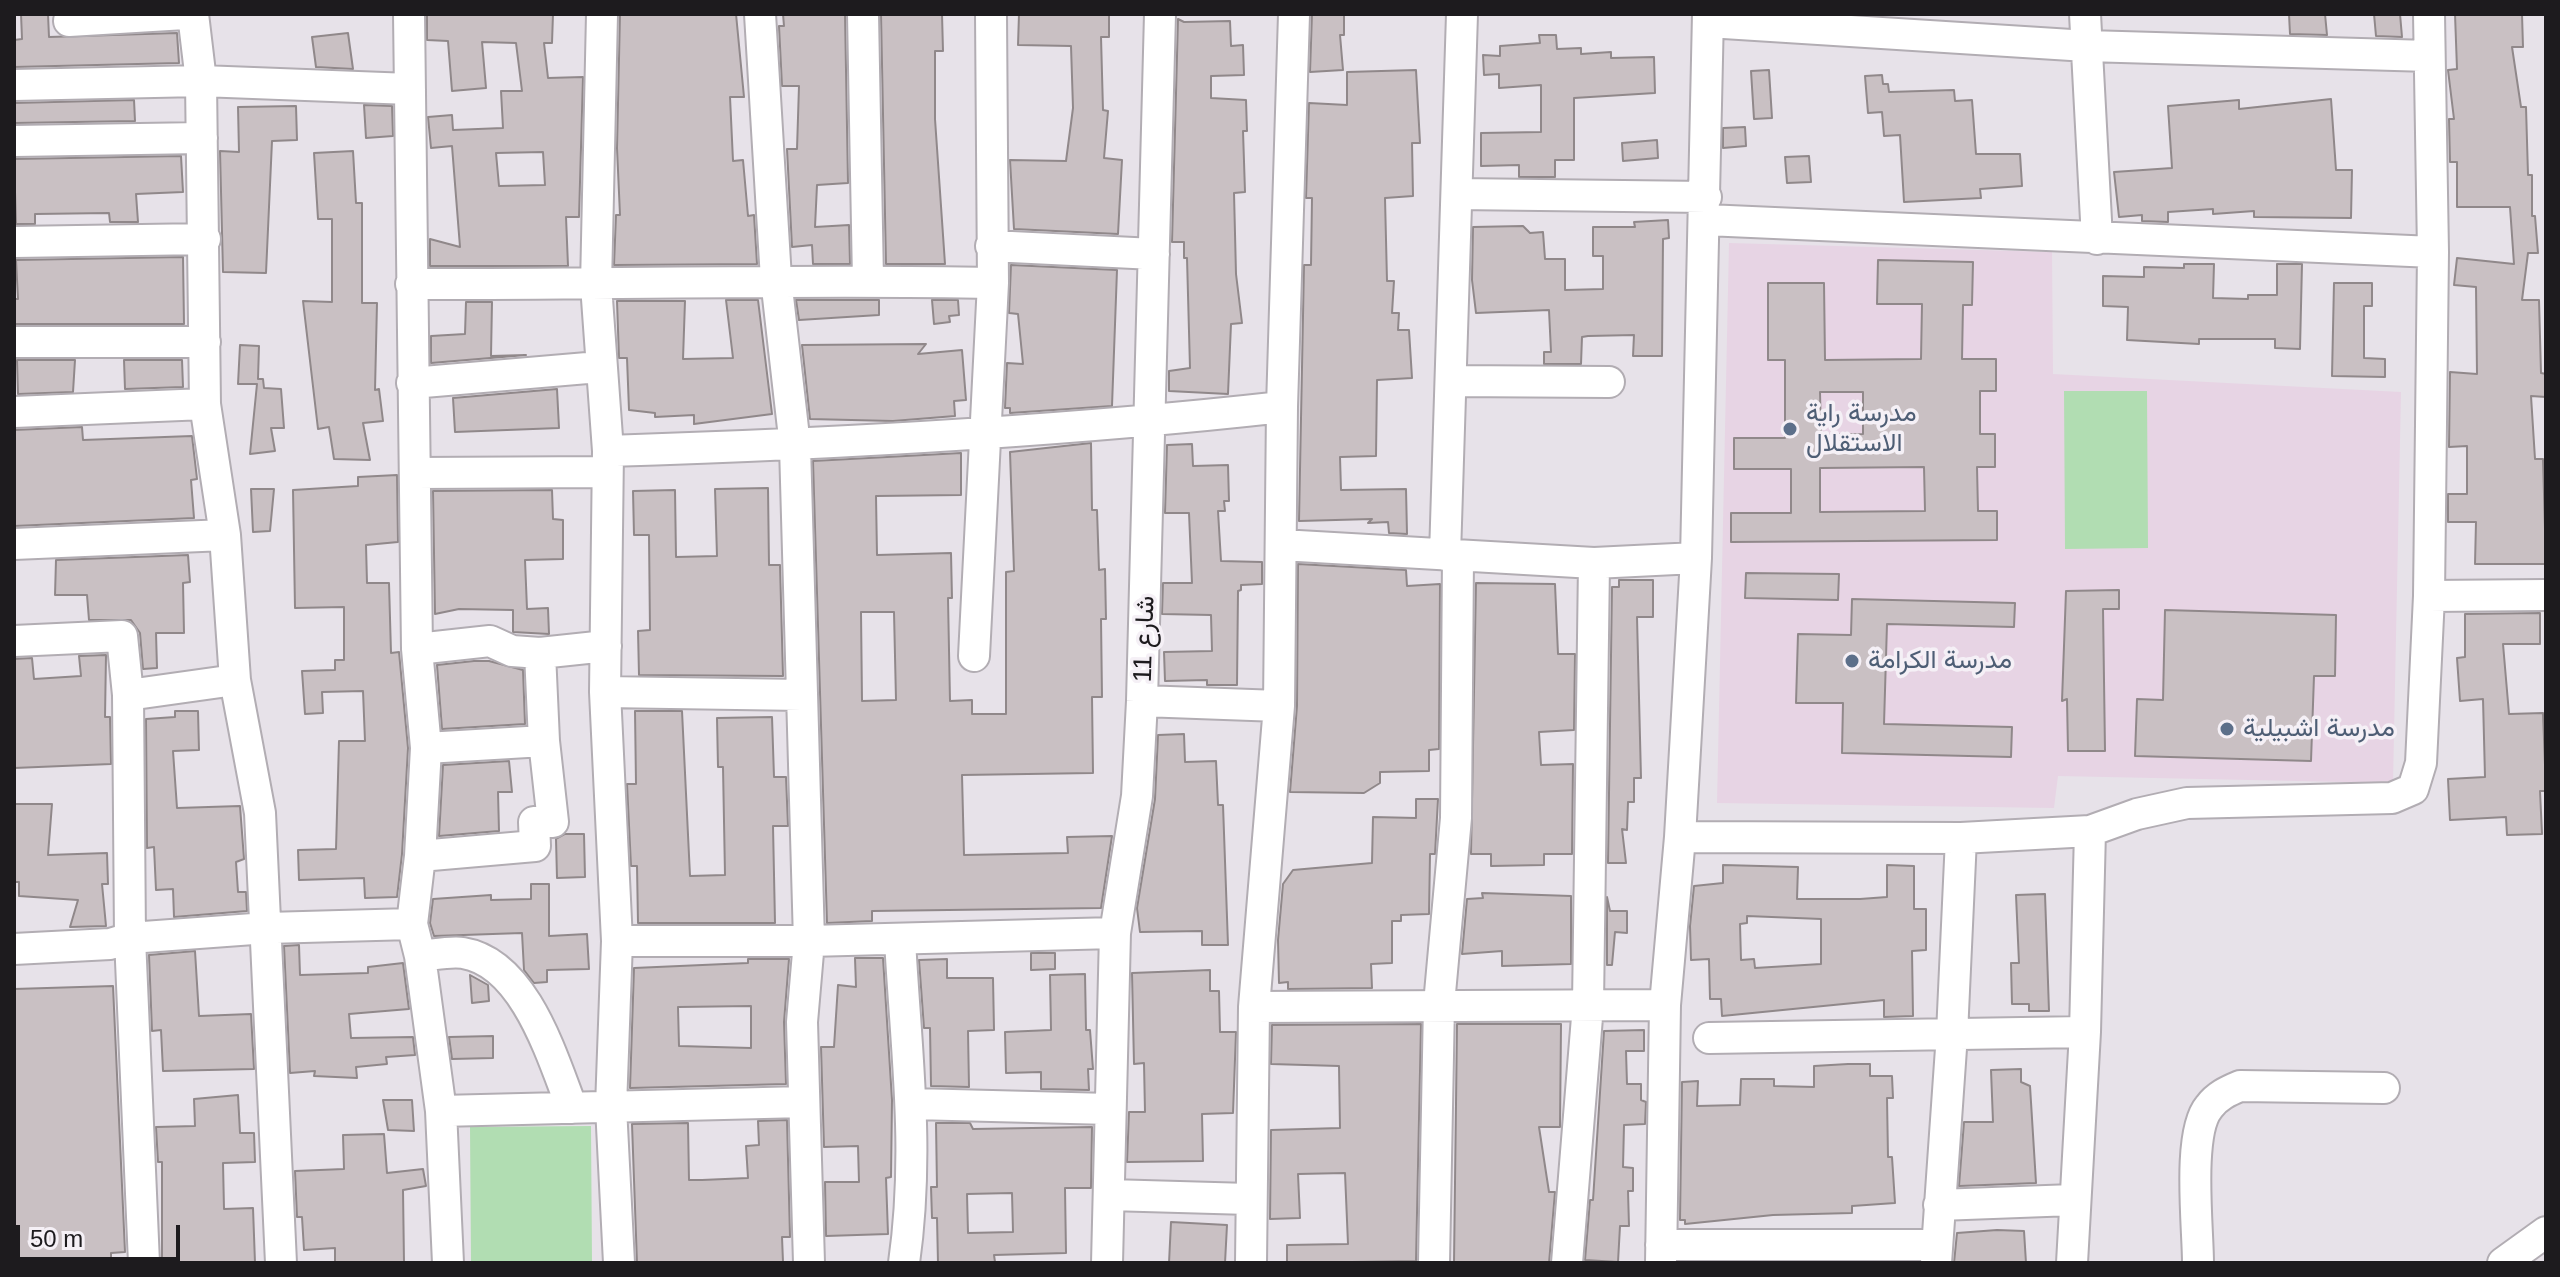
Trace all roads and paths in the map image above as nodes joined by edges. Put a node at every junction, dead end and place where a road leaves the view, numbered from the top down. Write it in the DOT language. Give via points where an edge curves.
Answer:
graph roads {
  1 [pos="185,14"];
  2 [pos="193,14"];
  3 [pos="409,14"];
  4 [pos="602,14"];
  5 [pos="760,14"];
  6 [pos="863,14"];
  7 [pos="991,14"];
  8 [pos="1160,14"];
  9 [pos="1294,14"];
  10 [pos="1462,14"];
  11 [pos="2085,14"];
  12 [pos="2429,14"];
  13 [pos="1708,18"];
  14 [pos="69,21"];
  15 [pos="2087,46"];
  16 [pos="2429,56"];
  17 [pos="201,81"];
  18 [pos="14,85"];
  19 [pos="410,89"];
  20 [pos="202,138"];
  21 [pos="14,141"];
  22 [pos="1457,194"];
  23 [pos="1706,208"];
  24 [pos="205,239"];
  25 [pos="2097,239"];
  26 [pos="14,242"];
  27 [pos="991,246"];
  28 [pos="2433,252"];
  29 [pos="1154,254"];
  30 [pos="776,279"];
  31 [pos="868,280"];
  32 [pos="993,283"];
  33 [pos="411,284"];
  34 [pos="596,285"];
  35 [pos="14,342"];
  36 [pos="205,342"];
  37 [pos="599,367"];
  38 [pos="1451,381"];
  39 [pos="1609,382"];
  40 [pos="412,383"];
  41 [pos="205,404"];
  42 [pos="1282,407"];
  43 [pos="14,412"];
  44 [pos="1150,421"];
  45 [pos="986,433"];
  46 [pos="795,446"];
  47 [pos="608,462"];
  48 [pos="415,473"];
  49 [pos="225,535"];
  50 [pos="14,544"];
  51 [pos="1281,545"];
  52 [pos="1451,556"];
  53 [pos="1696,558"];
  54 [pos="1594,563"];
  55 [pos="2546,595"];
  56 [pos="2429,596"];
  57 [pos="14,641"];
  58 [pos="606,646"];
  59 [pos="417,649"];
  60 [pos="540,653"];
  61 [pos="974,656"];
  62 [pos="235,680"];
  63 [pos="605,692"];
  64 [pos="128,695"];
  65 [pos="802,695"];
  66 [pos="1142,701"];
  67 [pos="1279,706"];
  68 [pos="544,741"];
  69 [pos="426,748"];
  70 [pos="2090,831"];
  71 [pos="1680,837"];
  72 [pos="1961,838"];
  73 [pos="420,856"];
  74 [pos="412,924"];
  75 [pos="267,928"];
  76 [pos="1115,933"];
  77 [pos="130,938"];
  78 [pos="900,940"];
  79 [pos="617,941"];
  80 [pos="809,941"];
  81 [pos="14,949"];
  82 [pos="420,956"];
  83 [pos="1439,1004"];
  84 [pos="1588,1005"];
  85 [pos="1665,1005"];
  86 [pos="1254,1007"];
  87 [pos="2085,1032"];
  88 [pos="1952,1034"];
  89 [pos="1709,1038"];
  90 [pos="2384,1088"];
  91 [pos="804,1102"];
  92 [pos="913,1104"];
  93 [pos="611,1107"];
  94 [pos="572,1108"];
  95 [pos="1110,1109"];
  96 [pos="441,1111"];
  97 [pos="1109,1195"];
  98 [pos="1249,1199"];
  99 [pos="2073,1200"];
  100 [pos="1939,1205"];
  101 [pos="2546,1232"];
  102 [pos="1661,1254"];
  103 [pos="1936,1254"];
  104 [pos="144,1263"];
  105 [pos="281,1263"];
  106 [pos="448,1263"];
  107 [pos="619,1263"];
  108 [pos="809,1263"];
  109 [pos="904,1263"];
  110 [pos="1107,1263"];
  111 [pos="1251,1263"];
  112 [pos="1434,1263"];
  113 [pos="1567,1263"];
  114 [pos="2072,1263"];
  115 [pos="2198,1263"];
  116 [pos="2503,1263"];
  1 -- 14 [label="street"];
  2 -- 17 [label="street"];
  3 -- 19 [label="street"];
  4 -- 34 [label="street"];
  5 -- 30 [label="street"];
  6 -- 31 [label="street"];
  7 -- 27 [label="street"];
  8 -- 29 [label="street, شارع 11"];
  9 -- 42 [label="street"];
  10 -- 22 [label="street"];
  11 -- 15 [label="street"];
  12 -- 16 [label="street"];
  13 -- 15 [label="street"];
  13 -- 23 [label="street"];
  15 -- 16 [label="street"];
  15 -- 25 [label="street"];
  16 -- 28 [label="street"];
  17 -- 18 [label="street"];
  17 -- 19 [label="street"];
  17 -- 20 [label="street"];
  19 -- 33 [label="street"];
  20 -- 21 [label="street"];
  20 -- 24 [label="street"];
  22 -- 23 [label="street"];
  22 -- 38 [label="street"];
  23 -- 25 [label="street"];
  23 -- 53 [label="street"];
  24 -- 26 [label="street"];
  24 -- 36 [label="street"];
  25 -- 28 [label="street"];
  27 -- 29 [label="street"];
  27 -- 32 [label="street"];
  28 -- 56 [label="street"];
  29 -- 44 [label="street, شارع 11"];
  30 -- 31 [label="street"];
  30 -- 34 [label="street"];
  30 -- 46 [label="street"];
  31 -- 32 [label="street"];
  32 -- 45 [label="street"];
  33 -- 34 [label="street"];
  33 -- 40 [label="street"];
  34 -- 37 [label="street"];
  35 -- 36 [label="street"];
  36 -- 41 [label="street"];
  37 -- 40 [label="street"];
  37 -- 47 [label="street"];
  38 -- 39 [label="street"];
  38 -- 52 [label="street"];
  40 -- 48 [label="street"];
  41 -- 43 [label="street"];
  41 -- 49 [label="street"];
  42 -- 44 [label="street"];
  42 -- 51 [label="street"];
  44 -- 45 [label="street"];
  44 -- 66 [label="street, شارع 11"];
  45 -- 46 [label="street"];
  45 -- 61 [label="street"];
  46 -- 47 [label="street"];
  46 -- 65 [label="street"];
  47 -- 48 [label="street"];
  47 -- 58 [label="street"];
  48 -- 59 [label="street"];
  49 -- 50 [label="street"];
  49 -- 62 [label="street"];
  51 -- 52 [label="street"];
  51 -- 67 [label="street"];
  52 -- 54 [label="street"];
  52 -- 83 [label="street" via="1456,818"];
  53 -- 54 [label="street"];
  53 -- 71 [label="street"];
  54 -- 84 [label="street"];
  55 -- 56 [label="street"];
  56 -- 70 [label="street" via="2421,763 2413,789 2392,798 2187,803"];
  57 -- 64 [label="street" via="122,636"];
  58 -- 60 [label="street"];
  58 -- 63 [label="street"];
  59 -- 60 [label="street" via="490,641 512,651"];
  59 -- 69 [label="street"];
  60 -- 68 [label="street"];
  62 -- 64 [label="street"];
  62 -- 75 [label="street" via="260,813"];
  63 -- 65 [label="street"];
  63 -- 79 [label="street"];
  64 -- 77 [label="street"];
  65 -- 80 [label="street"];
  66 -- 67 [label="street"];
  66 -- 76 [label="street, شارع 11" via="1137,796"];
  67 -- 86 [label="street"];
  68 -- 69 [label="street"];
  68 -- 73 [label="street" via="553,822 534,822 535,846"];
  69 -- 73 [label="street"];
  70 -- 72 [label="street"];
  70 -- 87 [label="street"];
  71 -- 72 [label="street"];
  71 -- 85 [label="street"];
  72 -- 88 [label="street"];
  73 -- 74 [label="street"];
  74 -- 75 [label="street"];
  74 -- 82 [label="street"];
  75 -- 77 [label="street"];
  75 -- 105 [label="street"];
  76 -- 78 [label="street"];
  76 -- 95 [label="street, شارع 11"];
  77 -- 81 [label="street" via="110,944"];
  77 -- 104 [label="street"];
  78 -- 80 [label="street"];
  78 -- 92 [label="street"];
  79 -- 80 [label="street"];
  79 -- 93 [label="street"];
  80 -- 91 [label="street" via="802,1022"];
  82 -- 94 [label="street" via="461,952 489,961 514,984 542,1032"];
  82 -- 96 [label="street"];
  83 -- 84 [label="street"];
  83 -- 86 [label="street"];
  83 -- 112 [label="street"];
  84 -- 85 [label="street"];
  84 -- 113 [label="street"];
  85 -- 102 [label="street"];
  86 -- 98 [label="street"];
  87 -- 88 [label="street"];
  87 -- 99 [label="street"];
  88 -- 89 [label="street"];
  88 -- 100 [label="street"];
  90 -- 115 [label="street" via="2240,1086 2207,1108 2198,1130"];
  91 -- 93 [label="street"];
  91 -- 108 [label="street"];
  92 -- 95 [label="street"];
  92 -- 109 [label="street" via="913,1200"];
  93 -- 94 [label="street"];
  93 -- 107 [label="street"];
  94 -- 96 [label="street"];
  95 -- 97 [label="street, شارع 11"];
  96 -- 106 [label="street"];
  97 -- 98 [label="street"];
  97 -- 110 [label="street, شارع 11"];
  98 -- 111 [label="street"];
  99 -- 100 [label="street"];
  99 -- 114 [label="street"];
  100 -- 103 [label="street"];
  101 -- 116 [label="street"];
  102 -- 103 [label="street"];
}
